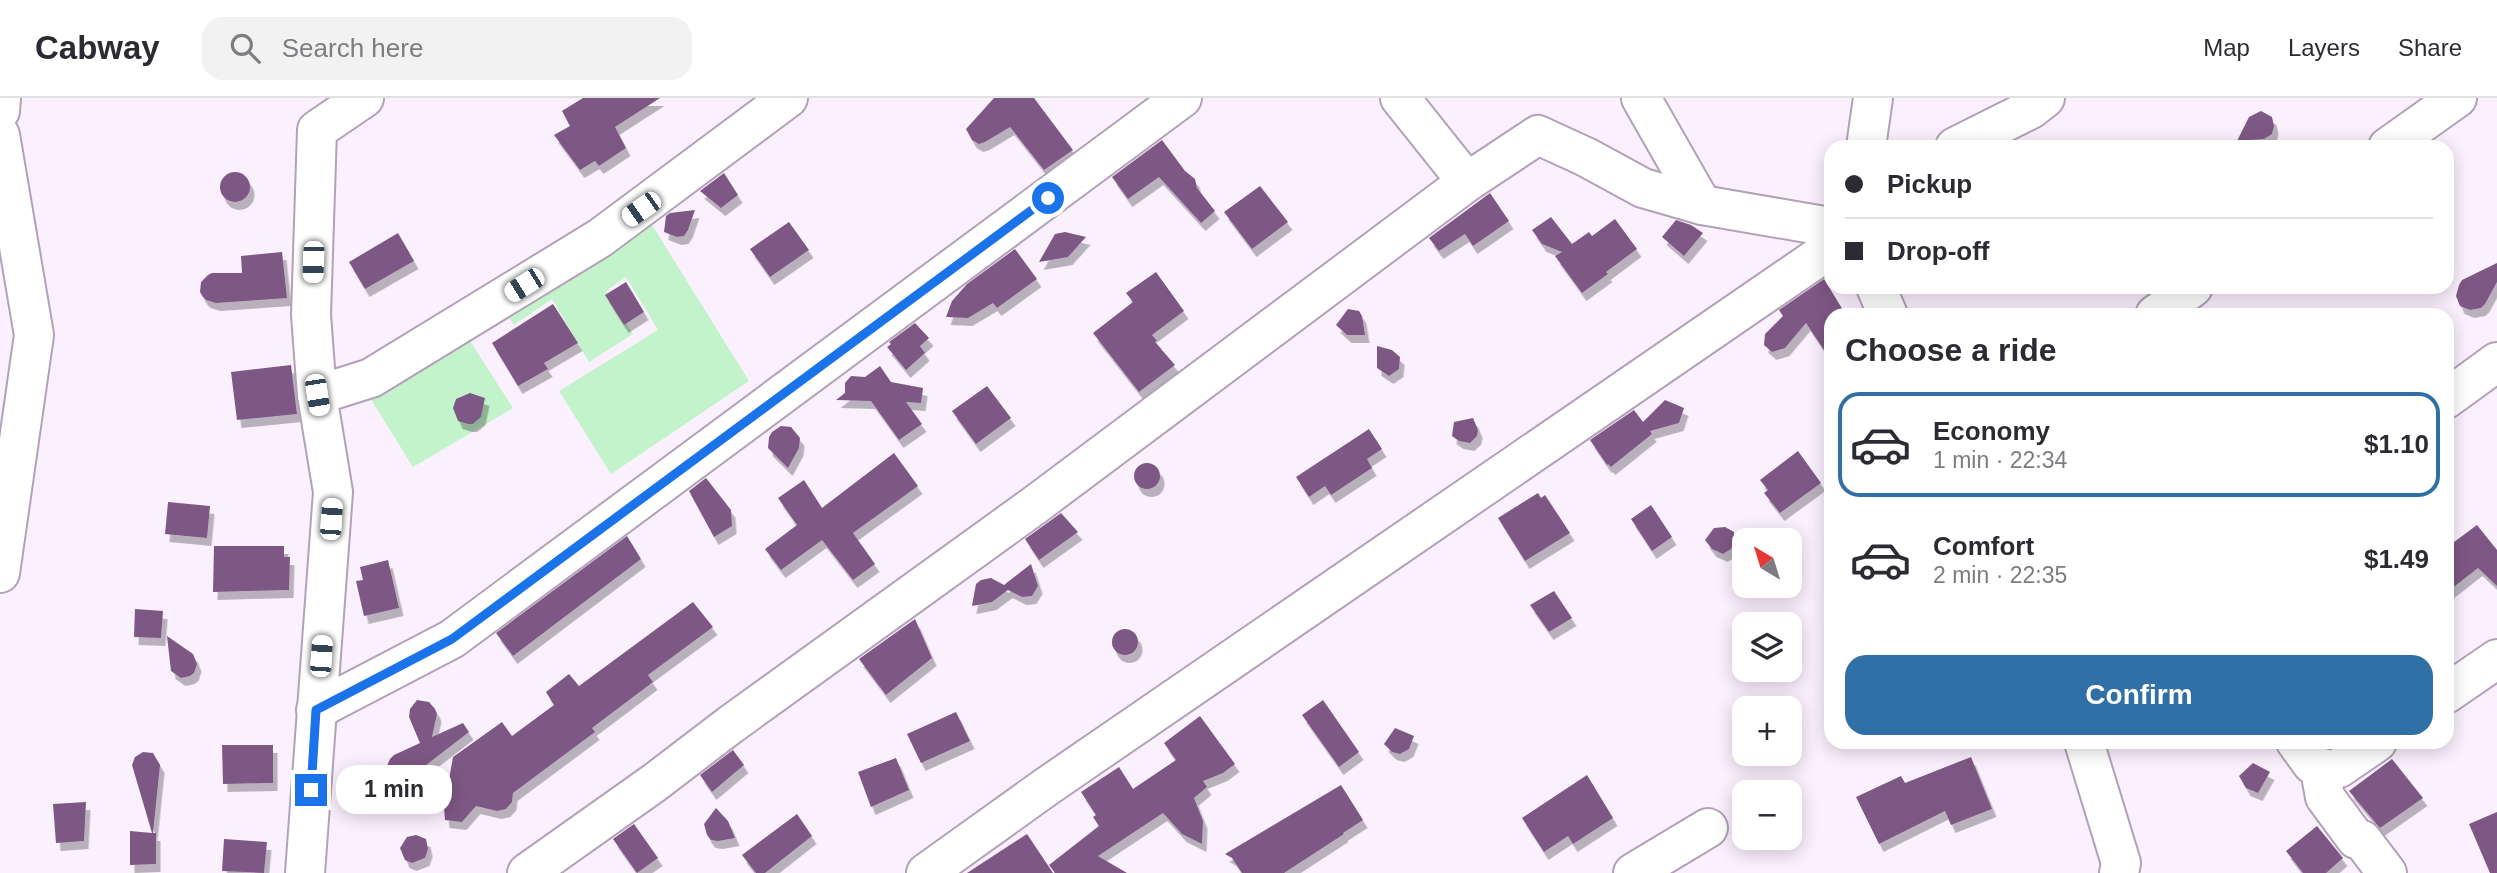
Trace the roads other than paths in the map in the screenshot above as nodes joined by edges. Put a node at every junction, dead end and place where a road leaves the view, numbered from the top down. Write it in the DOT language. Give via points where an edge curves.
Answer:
graph roads {
  1 [pos="1,98"];
  2 [pos="365,98"];
  3 [pos="788,98"];
  4 [pos="1182,98"];
  5 [pos="1401,98"];
  6 [pos="1642,98"];
  7 [pos="1873,98"];
  8 [pos="2045,98"];
  9 [pos="2458,98"];
  10 [pos="0,111"];
  11 [pos="0,135"];
  12 [pos="1867,140"];
  13 [pos="1969,140"];
  14 [pos="2398,140"];
  15 [pos="1467,182"];
  16 [pos="1702,205"];
  17 [pos="1824,227"];
  18 [pos="1824,253"];
  19 [pos="2184,294"];
  20 [pos="2164,308"];
  21 [pos="2497,362"];
  22 [pos="2454,393"];
  23 [pos="317,395"];
  24 [pos="0,573"];
  25 [pos="2497,659"];
  26 [pos="2454,689"];
  27 [pos="316,710"];
  28 [pos="2086,749"];
  29 [pos="2301,749"];
  30 [pos="2366,749"];
  31 [pos="2328,770"];
  32 [pos="1708,828"];
  33 [pos="2117,870"];
  34 [pos="305,873"];
  35 [pos="527,873"];
  36 [pos="926,873"];
  37 [pos="1633,873"];
  38 [pos="2387,873"];
  1 -- 10 [label="street"];
  2 -- 23 [label="street" via="317,130 312,315"];
  3 -- 23 [label="street" via="600,238 371,379"];
  4 -- 27 [label="street" via="452,639"];
  5 -- 15 [label="street"];
  6 -- 16 [label="street"];
  7 -- 12 [label="street"];
  8 -- 13 [label="street"];
  9 -- 14 [label="street"];
  11 -- 24 [label="street" via="34,335"];
  15 -- 16 [label="street" via="1538,135 1643,188"];
  15 -- 35 [label="street" via="1046,497"];
  16 -- 17 [label="street"];
  18 -- 36 [label="street"];
  19 -- 20 [label="street"];
  21 -- 22 [label="street"];
  23 -- 27 [label="street" via="333,492"];
  25 -- 26 [label="street"];
  27 -- 34 [label="street"];
  28 -- 33 [label="street"];
  29 -- 31 [label="street" via="2312,764"];
  30 -- 31 [label="street" via="2339,768"];
  31 -- 38 [label="street" via="2321,775 2325,797"];
  32 -- 37 [label="street"];
}
